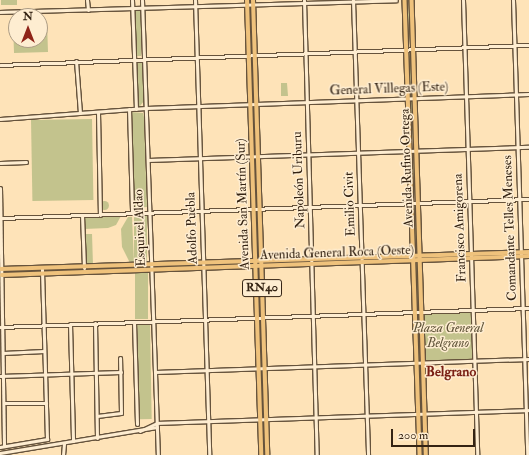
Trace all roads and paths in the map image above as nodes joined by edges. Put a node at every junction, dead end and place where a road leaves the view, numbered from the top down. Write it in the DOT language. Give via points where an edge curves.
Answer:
graph roads {
  1 [pos="87,0"];
  2 [pos="132,0"];
  3 [pos="142,0"];
  4 [pos="195,0"];
  5 [pos="247,0"];
  6 [pos="253,0"];
  7 [pos="396,0"];
  8 [pos="405,0"];
  9 [pos="412,0"];
  10 [pos="463,0"];
  11 [pos="513,0"];
  12 [pos="353,1"];
  13 [pos="304,2"];
  14 [pos="247,5"];
  15 [pos="253,5"];
  16 [pos="195,7"];
  17 [pos="143,8"];
  18 [pos="133,9"];
  19 [pos="88,10"];
  20 [pos="0,12"];
  21 [pos="529,45"];
  22 [pos="514,46"];
  23 [pos="464,48"];
  24 [pos="406,50"];
  25 [pos="413,50"];
  26 [pos="355,52"];
  27 [pos="305,53"];
  28 [pos="249,55"];
  29 [pos="255,55"];
  30 [pos="197,57"];
  31 [pos="144,58"];
  32 [pos="134,59"];
  33 [pos="76,61"];
  34 [pos="0,65"];
  35 [pos="529,94"];
  36 [pos="516,95"];
  37 [pos="466,97"];
  38 [pos="415,98"];
  39 [pos="408,99"];
  40 [pos="357,100"];
  41 [pos="307,102"];
  42 [pos="257,103"];
  43 [pos="250,104"];
  44 [pos="198,106"];
  45 [pos="146,108"];
  46 [pos="129,109"];
  47 [pos="136,109"];
  48 [pos="98,112"];
  49 [pos="80,113"];
  50 [pos="0,120"];
  51 [pos="529,147"];
  52 [pos="518,148"];
  53 [pos="467,149"];
  54 [pos="410,151"];
  55 [pos="416,151"];
  56 [pos="358,153"];
  57 [pos="308,155"];
  58 [pos="252,156"];
  59 [pos="258,156"];
  60 [pos="200,158"];
  61 [pos="148,160"];
  62 [pos="26,162"];
  63 [pos="0,163"];
  64 [pos="0,188"];
  65 [pos="519,199"];
  66 [pos="529,199"];
  67 [pos="469,201"];
  68 [pos="412,202"];
  69 [pos="418,202"];
  70 [pos="360,204"];
  71 [pos="310,206"];
  72 [pos="260,207"];
  73 [pos="253,208"];
  74 [pos="202,210"];
  75 [pos="132,213"];
  76 [pos="150,213"];
  77 [pos="100,214"];
  78 [pos="82,215"];
  79 [pos="1,218"];
  80 [pos="529,252"];
  81 [pos="521,254"];
  82 [pos="471,256"];
  83 [pos="529,256"];
  84 [pos="413,258"];
  85 [pos="420,258"];
  86 [pos="362,260"];
  87 [pos="312,262"];
  88 [pos="255,264"];
  89 [pos="261,264"];
  90 [pos="203,266"];
  91 [pos="42,268"];
  92 [pos="84,268"];
  93 [pos="151,268"];
  94 [pos="1,269"];
  95 [pos="42,274"];
  96 [pos="1,275"];
  97 [pos="523,308"];
  98 [pos="529,308"];
  99 [pos="472,310"];
  100 [pos="415,312"];
  101 [pos="422,312"];
  102 [pos="364,314"];
  103 [pos="313,316"];
  104 [pos="257,318"];
  105 [pos="263,318"];
  106 [pos="205,320"];
  107 [pos="153,321"];
  108 [pos="134,322"];
  109 [pos="95,323"];
  110 [pos="70,324"];
  111 [pos="43,325"];
  112 [pos="1,326"];
  113 [pos="44,351"];
  114 [pos="3,353"];
  115 [pos="120,358"];
  116 [pos="529,358"];
  117 [pos="524,359"];
  118 [pos="474,360"];
  119 [pos="417,362"];
  120 [pos="424,362"];
  121 [pos="365,364"];
  122 [pos="315,366"];
  123 [pos="258,368"];
  124 [pos="264,368"];
  125 [pos="207,370"];
  126 [pos="121,372"];
  127 [pos="155,372"];
  128 [pos="96,373"];
  129 [pos="72,374"];
  130 [pos="45,375"];
  131 [pos="2,376"];
  132 [pos="4,403"];
  133 [pos="46,403"];
  134 [pos="527,410"];
  135 [pos="476,412"];
  136 [pos="418,414"];
  137 [pos="425,414"];
  138 [pos="97,416"];
  139 [pos="367,416"];
  140 [pos="316,417"];
  141 [pos="266,419"];
  142 [pos="260,420"];
  143 [pos="208,421"];
  144 [pos="157,423"];
  145 [pos="137,424"];
  146 [pos="157,427"];
  147 [pos="140,431"];
  148 [pos="97,438"];
  149 [pos="73,441"];
  150 [pos="64,443"];
  151 [pos="4,446"];
  152 [pos="0,447"];
  153 [pos="0,453"];
  154 [pos="63,455"];
  155 [pos="158,455"];
  156 [pos="209,455"];
  157 [pos="261,455"];
  158 [pos="267,455"];
  159 [pos="317,455"];
  160 [pos="368,455"];
  161 [pos="420,455"];
  162 [pos="426,455"];
  163 [pos="477,455"];
  164 [pos="527,455"];
  1 -- 19 [label="street"];
  2 -- 18 [label="street"];
  3 -- 17 [label="street, Esquivel Aldao"];
  4 -- 16 [label="street, Adolfo Puebla"];
  5 -- 14 [label="highway, Avenida San Martín (Sur) / RN40"];
  6 -- 15 [label="highway, Avenida San Martín (Sur) / RN40"];
  7 -- 12 [label="street"];
  8 -- 24 [label="main road, Avenida Rufino Ortega"];
  9 -- 25 [label="main road, Avenida Rufino Ortega"];
  10 -- 23 [label="street, Francisco Amigorena"];
  11 -- 22 [label="street, Comandante Telles Meneses"];
  12 -- 13 [label="street"];
  12 -- 26 [label="street, Emilio Civit"];
  13 -- 15 [label="street"];
  13 -- 27 [label="street, Napoleón Uriburu"];
  14 -- 15 [label="street"];
  14 -- 16 [label="street"];
  14 -- 28 [label="highway, Avenida San Martín (Sur) / RN40"];
  15 -- 29 [label="highway, Avenida San Martín (Sur) / RN40"];
  16 -- 17 [label="street"];
  16 -- 30 [label="street, Adolfo Puebla"];
  17 -- 18 [label="street"];
  17 -- 31 [label="street, Esquivel Aldao"];
  18 -- 19 [label="street"];
  18 -- 32 [label="street"];
  19 -- 20 [label="street"];
  21 -- 22 [label="street"];
  22 -- 23 [label="street"];
  22 -- 36 [label="street, Comandante Telles Meneses"];
  23 -- 25 [label="street"];
  23 -- 37 [label="street, Francisco Amigorena"];
  24 -- 25 [label="street"];
  24 -- 26 [label="street"];
  24 -- 39 [label="main road, Avenida Rufino Ortega"];
  25 -- 38 [label="main road, Avenida Rufino Ortega"];
  26 -- 27 [label="street"];
  26 -- 40 [label="street, Emilio Civit"];
  27 -- 29 [label="street"];
  27 -- 41 [label="street, Napoleón Uriburu"];
  28 -- 29 [label="street"];
  28 -- 30 [label="street"];
  28 -- 43 [label="highway, Avenida San Martín (Sur) / RN40"];
  29 -- 42 [label="highway, Avenida San Martín (Sur) / RN40"];
  30 -- 31 [label="street"];
  30 -- 44 [label="street, Adolfo Puebla"];
  31 -- 32 [label="street"];
  31 -- 45 [label="street, Esquivel Aldao"];
  32 -- 33 [label="street"];
  32 -- 47 [label="street"];
  33 -- 34 [label="street"];
  33 -- 49 [label="street"];
  35 -- 36 [label="street, General Villegas (Este)"];
  36 -- 37 [label="street, General Villegas (Este)"];
  36 -- 52 [label="street, Comandante Telles Meneses"];
  37 -- 38 [label="street, General Villegas (Este)"];
  37 -- 53 [label="street, Francisco Amigorena"];
  38 -- 39 [label="street, General Villegas (Este)"];
  38 -- 55 [label="main road, Avenida Rufino Ortega"];
  39 -- 40 [label="street, General Villegas (Este)"];
  39 -- 54 [label="main road, Avenida Rufino Ortega"];
  40 -- 41 [label="street, General Villegas (Este)"];
  40 -- 56 [label="street, Emilio Civit"];
  41 -- 42 [label="street, General Villegas (Este)"];
  41 -- 57 [label="street, Napoleón Uriburu"];
  42 -- 43 [label="street, General Villegas (Este)"];
  42 -- 59 [label="highway, Avenida San Martín (Sur) / RN40"];
  43 -- 44 [label="street, General Villegas (Este)"];
  43 -- 58 [label="highway, Avenida San Martín (Sur) / RN40"];
  44 -- 45 [label="street, General Villegas (Este)"];
  44 -- 60 [label="street, Adolfo Puebla"];
  45 -- 47 [label="street, General Villegas (Este)"];
  45 -- 61 [label="street, Esquivel Aldao"];
  46 -- 47 [label="street, General Villegas (Este)"];
  46 -- 48 [label="street, General Villegas (Este)"];
  46 -- 75 [label="street"];
  48 -- 49 [label="street, General Villegas (Este)"];
  48 -- 77 [label="street"];
  49 -- 50 [label="street, General Villegas (Este)"];
  51 -- 52 [label="street"];
  52 -- 53 [label="street"];
  52 -- 65 [label="street, Comandante Telles Meneses"];
  53 -- 55 [label="street"];
  53 -- 67 [label="street, Francisco Amigorena"];
  54 -- 55 [label="street"];
  54 -- 56 [label="street"];
  54 -- 68 [label="main road, Avenida Rufino Ortega"];
  55 -- 69 [label="main road, Avenida Rufino Ortega"];
  56 -- 57 [label="street"];
  56 -- 70 [label="street, Emilio Civit"];
  57 -- 59 [label="street"];
  57 -- 71 [label="street, Napoleón Uriburu"];
  58 -- 59 [label="street"];
  58 -- 60 [label="street"];
  58 -- 73 [label="highway, Avenida San Martín (Sur) / RN40"];
  59 -- 72 [label="highway, Avenida San Martín (Sur) / RN40"];
  60 -- 61 [label="street"];
  60 -- 74 [label="street, Adolfo Puebla"];
  61 -- 76 [label="street, Esquivel Aldao"];
  62 -- 63 [label="street"];
  64 -- 79 [label="street"];
  65 -- 66 [label="street"];
  65 -- 67 [label="street"];
  65 -- 81 [label="street, Comandante Telles Meneses"];
  67 -- 69 [label="street"];
  67 -- 82 [label="street, Francisco Amigorena"];
  68 -- 69 [label="street"];
  68 -- 70 [label="street"];
  68 -- 84 [label="main road, Avenida Rufino Ortega"];
  69 -- 85 [label="main road, Avenida Rufino Ortega"];
  70 -- 71 [label="street"];
  70 -- 86 [label="street, Emilio Civit"];
  71 -- 72 [label="street"];
  71 -- 87 [label="street, Napoleón Uriburu"];
  72 -- 73 [label="street"];
  72 -- 89 [label="highway, Avenida San Martín (Sur) / RN40"];
  73 -- 74 [label="street"];
  73 -- 88 [label="highway, Avenida San Martín (Sur) / RN40"];
  74 -- 76 [label="street"];
  74 -- 90 [label="street, Adolfo Puebla"];
  75 -- 76 [label="street"];
  75 -- 77 [label="street"];
  76 -- 93 [label="street, Esquivel Aldao"];
  77 -- 78 [label="street"];
  78 -- 79 [label="street"];
  78 -- 92 [label="street"];
  79 -- 94 [label="street"];
  80 -- 81 [label="main road"];
  81 -- 82 [label="main road, Avenida General Roca (Oeste)"];
  81 -- 83 [label="main road"];
  81 -- 97 [label="street, Comandante Telles Meneses"];
  82 -- 85 [label="main road, Avenida General Roca (Oeste)"];
  82 -- 99 [label="street, Francisco Amigorena"];
  84 -- 85 [label="main road, Avenida General Roca (Oeste)"];
  84 -- 86 [label="main road, Avenida General Roca (Oeste)"];
  84 -- 100 [label="main road, Avenida Rufino Ortega"];
  85 -- 101 [label="main road, Avenida Rufino Ortega"];
  86 -- 87 [label="main road, Avenida General Roca (Oeste)"];
  86 -- 102 [label="street, Emilio Civit"];
  87 -- 89 [label="main road, Avenida General Roca (Oeste)"];
  87 -- 103 [label="street, Napoleón Uriburu"];
  88 -- 89 [label="main road, Avenida General Roca (Oeste)"];
  88 -- 90 [label="main road, Avenida General Roca (Oeste)"];
  88 -- 104 [label="highway, Avenida San Martín (Sur) / RN40"];
  89 -- 105 [label="highway, Avenida San Martín (Sur) / RN40"];
  90 -- 93 [label="main road, Avenida General Roca (Oeste)"];
  90 -- 106 [label="street, Adolfo Puebla"];
  91 -- 92 [label="main road, Avenida General Roca (Oeste)"];
  91 -- 94 [label="main road, Avenida General Roca (Oeste)"];
  91 -- 95 [label="street"];
  92 -- 93 [label="main road, Avenida General Roca (Oeste)"];
  93 -- 95 [label="main road, Avenida General Roca (Oeste)"];
  93 -- 107 [label="street, Esquivel Aldao"];
  94 -- 96 [label="street"];
  95 -- 96 [label="main road, Avenida General Roca (Oeste)"];
  95 -- 111 [label="street"];
  96 -- 112 [label="street"];
  97 -- 98 [label="street"];
  97 -- 99 [label="street"];
  97 -- 117 [label="street, Comandante Telles Meneses"];
  99 -- 101 [label="street"];
  99 -- 118 [label="street, Francisco Amigorena"];
  100 -- 101 [label="street"];
  100 -- 102 [label="street"];
  100 -- 119 [label="main road, Avenida Rufino Ortega"];
  101 -- 120 [label="main road, Avenida Rufino Ortega"];
  102 -- 103 [label="street"];
  102 -- 121 [label="street, Emilio Civit"];
  103 -- 105 [label="street"];
  103 -- 122 [label="street, Napoleón Uriburu"];
  104 -- 105 [label="street"];
  104 -- 106 [label="street"];
  104 -- 123 [label="highway, Avenida San Martín (Sur) / RN40"];
  105 -- 124 [label="highway, Avenida San Martín (Sur) / RN40"];
  106 -- 107 [label="street"];
  106 -- 125 [label="street, Adolfo Puebla"];
  107 -- 108 [label="street"];
  107 -- 127 [label="street, Esquivel Aldao"];
  108 -- 109 [label="street"];
  108 -- 145 [label="street"];
  109 -- 110 [label="street"];
  109 -- 128 [label="street"];
  110 -- 111 [label="street"];
  110 -- 129 [label="street"];
  111 -- 112 [label="street"];
  111 -- 113 [label="street"];
  112 -- 114 [label="street"];
  113 -- 114 [label="street"];
  113 -- 130 [label="street"];
  114 -- 131 [label="street"];
  115 -- 126 [label="street"];
  116 -- 117 [label="street"];
  117 -- 118 [label="street"];
  117 -- 134 [label="street, Comandante Telles Meneses"];
  118 -- 120 [label="street"];
  118 -- 135 [label="street, Francisco Amigorena"];
  119 -- 120 [label="street"];
  119 -- 121 [label="street"];
  119 -- 136 [label="main road, Avenida Rufino Ortega"];
  120 -- 137 [label="main road, Avenida Rufino Ortega"];
  121 -- 122 [label="street"];
  121 -- 139 [label="street, Emilio Civit"];
  122 -- 124 [label="street"];
  122 -- 140 [label="street, Napoleón Uriburu"];
  123 -- 124 [label="street"];
  123 -- 125 [label="street"];
  123 -- 142 [label="highway, Avenida San Martín (Sur) / RN40"];
  124 -- 141 [label="highway, Avenida San Martín (Sur) / RN40"];
  125 -- 127 [label="street"];
  125 -- 143 [label="street, Adolfo Puebla"];
  126 -- 128 [label="street"];
  126 -- 138 [label="street" via="121,413"];
  127 -- 144 [label="street, Esquivel Aldao"];
  128 -- 129 [label="street"];
  128 -- 138 [label="street"];
  129 -- 130 [label="street"];
  129 -- 149 [label="street"];
  130 -- 131 [label="street"];
  130 -- 133 [label="street"];
  131 -- 132 [label="street"];
  132 -- 133 [label="street"];
  132 -- 151 [label="street"];
  133 -- 151 [label="street" via="45,440"];
  134 -- 135 [label="street"];
  134 -- 164 [label="street, Comandante Telles Meneses"];
  135 -- 137 [label="street"];
  135 -- 163 [label="street, Francisco Amigorena"];
  136 -- 137 [label="street"];
  136 -- 139 [label="street"];
  136 -- 161 [label="main road, Avenida Rufino Ortega"];
  137 -- 162 [label="main road, Avenida Rufino Ortega"];
  138 -- 148 [label="street"];
  139 -- 140 [label="street"];
  139 -- 160 [label="street, Emilio Civit"];
  140 -- 141 [label="street"];
  140 -- 159 [label="street, Napoleón Uriburu"];
  141 -- 142 [label="street"];
  141 -- 158 [label="highway, Avenida San Martín (Sur) / RN40"];
  142 -- 143 [label="street"];
  142 -- 157 [label="highway, Avenida San Martín (Sur) / RN40"];
  143 -- 144 [label="street"];
  143 -- 156 [label="street, Adolfo Puebla"];
  144 -- 146 [label="street, Esquivel Aldao"];
  144 -- 147 [label="street"];
  146 -- 147 [label="street"];
  146 -- 155 [label="street, Esquivel Aldao"];
  147 -- 148 [label="street"];
  148 -- 149 [label="street"];
  149 -- 150 [label="street"];
  150 -- 153 [label="street"];
  150 -- 154 [label="street"];
  151 -- 152 [label="street"];
}
